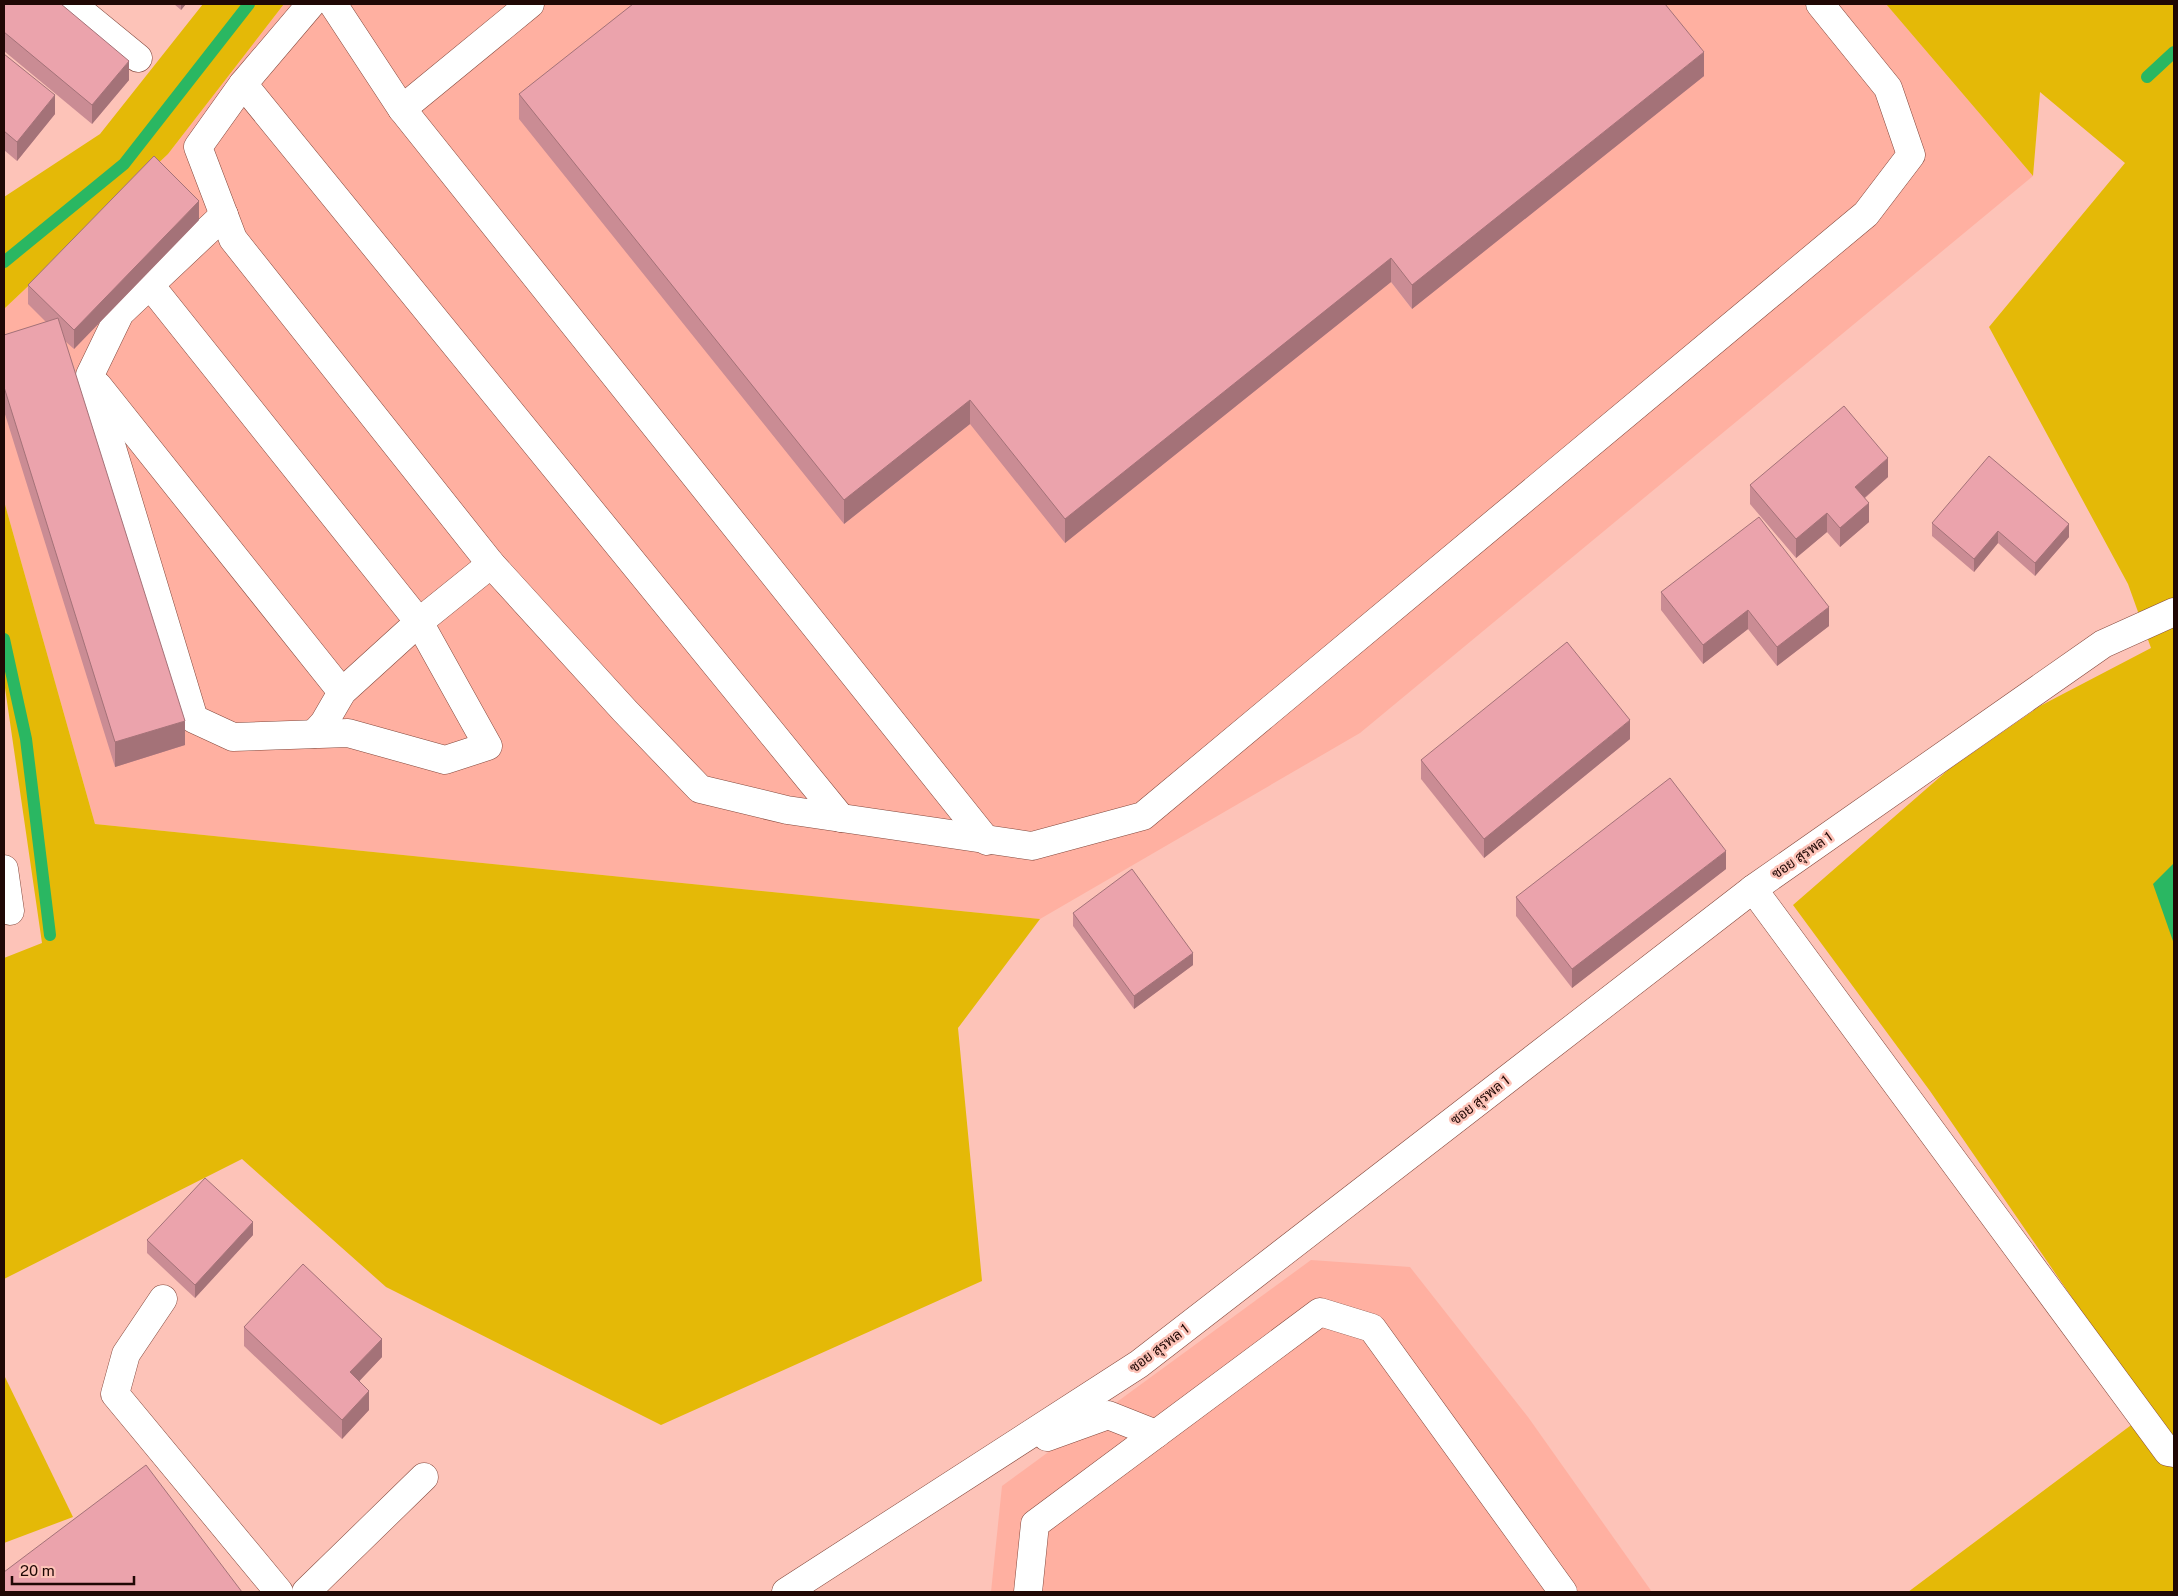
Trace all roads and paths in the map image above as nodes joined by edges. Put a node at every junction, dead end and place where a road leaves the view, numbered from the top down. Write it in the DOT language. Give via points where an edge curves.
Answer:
graph roads {
  1 [pos="72,4"];
  2 [pos="311,4"];
  3 [pos="530,4"];
  4 [pos="1820,4"];
  5 [pos="346,9"];
  6 [pos="138,58"];
  7 [pos="242,84"];
  8 [pos="402,109"];
  9 [pos="224,215"];
  10 [pos="150,285"];
  11 [pos="90,375"];
  12 [pos="491,564"];
  13 [pos="2174,612"];
  14 [pos="419,622"];
  15 [pos="342,692"];
  16 [pos="314,734"];
  17 [pos="841,818"];
  18 [pos="987,840"];
  19 [pos="4,869"];
  20 [pos="1753,888"];
  21 [pos="10,911"];
  22 [pos="163,1299"];
  23 [pos="1156,1434"];
  24 [pos="1005,1452"];
  25 [pos="2174,1453"];
  26 [pos="424,1477"];
  27 [pos="279,1592"];
  28 [pos="306,1592"];
  29 [pos="786,1592"];
  30 [pos="1028,1592"];
  31 [pos="1563,1592"];
  1 -- 6 [label="street"];
  2 -- 7 [label="street"];
  3 -- 8 [label="street"];
  4 -- 18 [label="street" via="1888,88 1911,155 1866,214 1143,816 1032,846"];
  5 -- 8 [label="street"];
  7 -- 9 [label="street" via="198,147"];
  7 -- 17 [label="street"];
  8 -- 18 [label="street"];
  9 -- 10 [label="street"];
  9 -- 12 [label="street" via="232,239"];
  10 -- 11 [label="street" via="120,313"];
  10 -- 14 [label="street"];
  11 -- 15 [label="street"];
  11 -- 16 [label="street" via="194,718 233,737"];
  12 -- 14 [label="street"];
  12 -- 17 [label="street" via="700,789 787,810"];
  13 -- 20 [label="street, ซอย สุรพล 1" via="2103,644"];
  14 -- 15 [label="street"];
  14 -- 16 [label="street" via="488,746 445,760 348,733"];
  15 -- 16 [label="street"];
  17 -- 18 [label="street"];
  19 -- 21 [label="street"];
  20 -- 24 [label="street, ซอย สุรพล 1" via="1139,1364"];
  20 -- 25 [label="street" via="2162,1444 2168,1452"];
  22 -- 27 [label="street" via="126,1354 115,1394"];
  23 -- 24 [label="street" via="1108,1415"];
  23 -- 30 [label="street" via="1035,1524"];
  23 -- 31 [label="street" via="1320,1312 1372,1328"];
  24 -- 29 [label="street, ซอย สุรพล 1"];
  26 -- 28 [label="street"];
}
